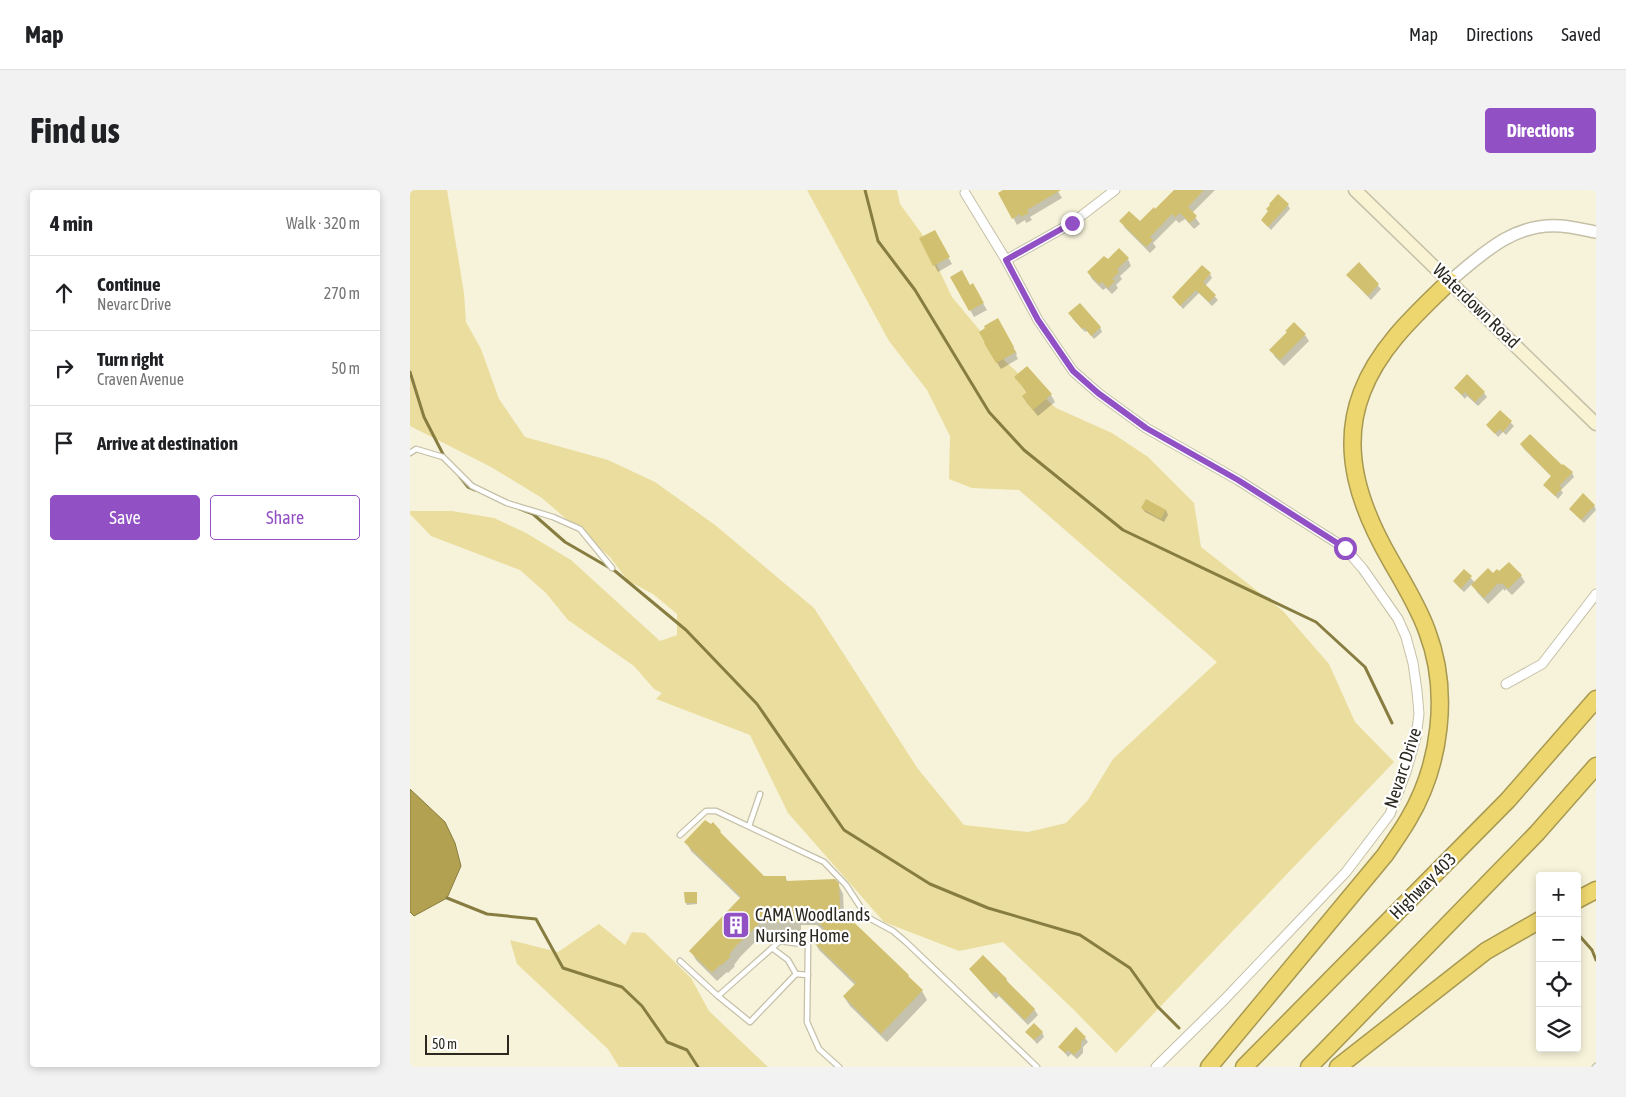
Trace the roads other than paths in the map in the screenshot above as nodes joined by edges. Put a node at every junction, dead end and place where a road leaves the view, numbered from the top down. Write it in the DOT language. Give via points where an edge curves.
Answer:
graph roads {
  1 [pos="1115,190"];
  2 [pos="1355,190"];
  3 [pos="965,194"];
  4 [pos="1596,232"];
  5 [pos="1006,260"];
  6 [pos="1450,281"];
  7 [pos="1596,424"];
  8 [pos="410,453"];
  9 [pos="612,568"];
  10 [pos="1596,594"];
  11 [pos="1506,684"];
  12 [pos="1596,699"];
  13 [pos="1596,766"];
  14 [pos="760,794"];
  15 [pos="749,826"];
  16 [pos="680,834"];
  17 [pos="1596,890"];
  18 [pos="1581,898"];
  19 [pos="1536,922"];
  20 [pos="772,948"];
  21 [pos="680,962"];
  22 [pos="796,974"];
  23 [pos="808,975"];
  24 [pos="718,996"];
  25 [pos="839,1067"];
  26 [pos="1037,1067"];
  27 [pos="1156,1067"];
  28 [pos="1209,1067"];
  29 [pos="1244,1067"];
  30 [pos="1309,1067"];
  31 [pos="1338,1067"];
  1 -- 5 [label="street" via="1072,223"];
  2 -- 6 [label="main road, Waterdown Road"];
  3 -- 5 [label="street, Nevarc Drive"];
  4 -- 6 [label="street" via="1547,225 1520,231 1489,248"];
  5 -- 27 [label="street, Nevarc Drive" via="1038,320 1073,371 1098,393 1146,428 1238,480 1345,548 1364,569 1398,619 1413,663 1419,714 1416,737 1390,814 1346,872"];
  6 -- 7 [label="main road, Waterdown Road"];
  6 -- 28 [label="highway" via="1389,343 1361,392 1352,430 1354,466 1364,506 1412,597 1434,651 1440,705 1432,764 1409,820 1385,855"];
  8 -- 9 [label="lane" via="416,449 443,457 472,486 507,503 580,529"];
  10 -- 11 [label="street" via="1542,664"];
  12 -- 29 [label="highway, Highway 403" via="1508,800"];
  13 -- 30 [label="highway" via="1537,833"];
  14 -- 15 [label="lane"];
  15 -- 16 [label="lane" via="716,811 706,811"];
  15 -- 26 [label="lane" via="824,862 846,884 868,917 906,942"];
  17 -- 18 [label="highway"];
  19 -- 31 [label="highway" via="1486,951"];
  20 -- 22 [label="lane" via="788,960"];
  20 -- 23 [label="lane" via="780,941 808,944"];
  20 -- 24 [label="lane"];
  21 -- 24 [label="lane"];
  22 -- 23 [label="lane"];
  22 -- 24 [label="lane" via="750,1022"];
  23 -- 25 [label="lane" via="807,1022 820,1049"];
}
